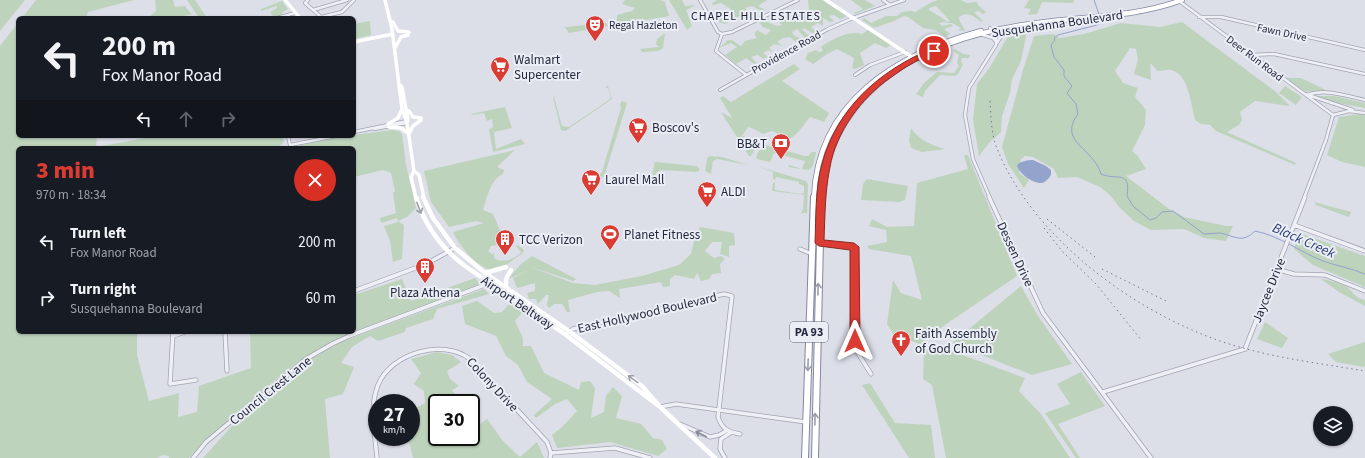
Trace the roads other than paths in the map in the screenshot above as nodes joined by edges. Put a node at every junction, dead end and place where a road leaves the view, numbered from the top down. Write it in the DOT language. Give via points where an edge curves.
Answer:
graph roads {
  1 [pos="284,0"];
  2 [pos="308,0"];
  3 [pos="347,0"];
  4 [pos="354,0"];
  5 [pos="385,0"];
  6 [pos="700,0"];
  7 [pos="785,0"];
  8 [pos="798,0"];
  9 [pos="826,0"];
  10 [pos="883,0"];
  11 [pos="904,0"];
  12 [pos="1170,0"];
  13 [pos="1179,0"];
  14 [pos="790,4"];
  15 [pos="890,5"];
  16 [pos="388,9"];
  17 [pos="313,10"];
  18 [pos="295,13"];
  19 [pos="1104,14"];
  20 [pos="1095,15"];
  21 [pos="284,16"];
  22 [pos="298,16"];
  23 [pos="321,16"];
  24 [pos="326,16"];
  25 [pos="1199,17"];
  26 [pos="853,18"];
  27 [pos="1013,27"];
  28 [pos="992,30"];
  29 [pos="722,34"];
  30 [pos="979,34"];
  31 [pos="393,35"];
  32 [pos="376,37"];
  33 [pos="356,42"];
  34 [pos="356,42"];
  35 [pos="363,42"];
  36 [pos="997,43"];
  37 [pos="395,50"];
  38 [pos="1365,50"];
  39 [pos="905,52"];
  40 [pos="1252,55"];
  41 [pos="913,57"];
  42 [pos="745,74"];
  43 [pos="1365,74"];
  44 [pos="855,75"];
  45 [pos="399,84"];
  46 [pos="720,90"];
  47 [pos="1302,93"];
  48 [pos="1307,95"];
  49 [pos="1365,100"];
  50 [pos="400,103"];
  51 [pos="405,103"];
  52 [pos="1357,110"];
  53 [pos="1365,112"];
  54 [pos="1333,115"];
  55 [pos="406,122"];
  56 [pos="388,126"];
  57 [pos="356,132"];
  58 [pos="409,134"];
  59 [pos="328,138"];
  60 [pos="294,146"];
  61 [pos="414,171"];
  62 [pos="1294,225"];
  63 [pos="812,242"];
  64 [pos="819,243"];
  65 [pos="455,248"];
  66 [pos="800,249"];
  67 [pos="1365,251"];
  68 [pos="448,252"];
  69 [pos="812,254"];
  70 [pos="1276,269"];
  71 [pos="486,273"];
  72 [pos="490,283"];
  73 [pos="506,287"];
  74 [pos="356,290"];
  75 [pos="1365,291"];
  76 [pos="356,333"];
  77 [pos="567,333"];
  78 [pos="173,334"];
  79 [pos="225,334"];
  80 [pos="354,334"];
  81 [pos="227,371"];
  82 [pos="871,374"];
  83 [pos="196,380"];
  84 [pos="1103,392"];
  85 [pos="660,407"];
  86 [pos="718,410"];
  87 [pos="806,422"];
  88 [pos="677,423"];
  89 [pos="726,431"];
  90 [pos="731,432"];
  91 [pos="740,434"];
  92 [pos="805,445"];
  93 [pos="550,456"];
  94 [pos="193,458"];
  95 [pos="377,458"];
  96 [pos="650,458"];
  97 [pos="715,458"];
  98 [pos="725,458"];
  99 [pos="801,458"];
  100 [pos="804,458"];
  101 [pos="815,458"];
  102 [pos="1152,458"];
  1 -- 18 [label="street"];
  2 -- 17 [label="street" via="305,4"];
  3 -- 17 [label="street"];
  4 -- 24 [label="street" via="342,12"];
  5 -- 16 [label="street, Airport Beltway"];
  6 -- 29 [label="street" via="718,32"];
  7 -- 14 [label="street"];
  8 -- 14 [label="street"];
  9 -- 26 [label="street"];
  10 -- 15 [label="street"];
  11 -- 15 [label="street, Providence Road"];
  12 -- 19 [label="highway, Susquehanna Boulevard / PA 93" via="1138,9"];
  13 -- 19 [label="highway, Susquehanna Boulevard / PA 93" via="1146,11"];
  13 -- 25 [label="street, Deer Run Road"];
  14 -- 29 [label="street" via="732,32"];
  15 -- 26 [label="street, Providence Road"];
  16 -- 31 [label="street, Airport Beltway"];
  16 -- 37 [label="street" via="398,31 409,33 401,38"];
  17 -- 23 [label="street"];
  18 -- 21 [label="street"];
  18 -- 22 [label="street"];
  19 -- 20 [label="highway, Susquehanna Boulevard / PA 93"];
  20 -- 27 [label="highway, Susquehanna Boulevard / PA 93"];
  20 -- 28 [label="highway, Susquehanna Boulevard / PA 93" via="1019,22"];
  25 -- 38 [label="street, Fawn Drive" via="1224,16 1248,24"];
  25 -- 40 [label="street, Deer Run Road"];
  26 -- 39 [label="street"];
  26 -- 42 [label="street, Providence Road"];
  27 -- 28 [label="highway, Susquehanna Boulevard / PA 93"];
  27 -- 36 [label="street, Dessen Drive" via="1002,33"];
  28 -- 30 [label="highway, Susquehanna Boulevard / PA 93"];
  28 -- 36 [label="street"];
  28 -- 41 [label="highway, Susquehanna Boulevard / PA 93" via="952,39"];
  29 -- 42 [label="street" via="716,52"];
  30 -- 36 [label="street" via="989,36"];
  30 -- 41 [label="highway, Susquehanna Boulevard / PA 93"];
  31 -- 32 [label="street"];
  31 -- 35 [label="street"];
  31 -- 37 [label="street, Airport Beltway"];
  32 -- 33 [label="street"];
  32 -- 35 [label="street"];
  34 -- 35 [label="street"];
  36 -- 84 [label="street, Dessen Drive" via="969,88 965,115 970,149 1043,313"];
  37 -- 45 [label="street, Airport Beltway"];
  39 -- 41 [label="street"];
  39 -- 44 [label="street" via="870,65"];
  40 -- 43 [label="street" via="1274,54"];
  40 -- 47 [label="street, Deer Run Road"];
  41 -- 63 [label="highway, Susquehanna Boulevard / PA 93" via="890,68 862,91 833,128 816,178"];
  41 -- 64 [label="highway, Susquehanna Boulevard / PA 93" via="868,92 850,113 836,136 823,179"];
  42 -- 46 [label="street, Providence Road"];
  45 -- 50 [label="street, Airport Beltway"];
  45 -- 51 [label="street, Airport Beltway"];
  47 -- 48 [label="street"];
  47 -- 54 [label="street, Deer Run Road"];
  48 -- 49 [label="street" via="1329,93"];
  48 -- 52 [label="street"];
  50 -- 55 [label="street, Airport Beltway"];
  50 -- 56 [label="street" via="400,116"];
  51 -- 55 [label="street, Airport Beltway"];
  51 -- 58 [label="street" via="410,115 421,119"];
  52 -- 53 [label="street"];
  52 -- 54 [label="street"];
  54 -- 62 [label="street, Jaycee Drive"];
  55 -- 56 [label="street"];
  55 -- 58 [label="street, Airport Beltway"];
  56 -- 57 [label="street"];
  56 -- 58 [label="street" via="401,128"];
  58 -- 61 [label="street, Airport Beltway"];
  59 -- 60 [label="street"];
  61 -- 65 [label="street, Airport Beltway" via="419,175 424,200 433,218"];
  61 -- 68 [label="street, Airport Beltway, one-way" via="411,177 418,205 428,228"];
  62 -- 67 [label="street"];
  62 -- 70 [label="street, Jaycee Drive"];
  63 -- 64 [label="street"];
  63 -- 69 [label="highway, Susquehanna Boulevard / PA 93"];
  64 -- 82 [label="street" via="854,247 856,350"];
  101 -- 64 [label="highway, Susquehanna Boulevard / PA 93, one-way"];
  65 -- 68 [label="street"];
  65 -- 71 [label="street, Airport Beltway"];
  66 -- 69 [label="street"];
  68 -- 72 [label="street, Airport Beltway"];
  68 -- 74 [label="street" via="426,264"];
  69 -- 87 [label="highway, Susquehanna Boulevard / PA 93, one-way"];
  70 -- 75 [label="street" via="1294,274 1324,274"];
  70 -- 84 [label="street, Jaycee Drive" via="1245,349"];
  71 -- 73 [label="street, Airport Beltway"];
  71 -- 73 [label="street" via="509,269"];
  72 -- 76 [label="street, Council Crest Lane"];
  72 -- 77 [label="street, Airport Beltway"];
  73 -- 77 [label="street, Airport Beltway"];
  77 -- 85 [label="street, Airport Beltway"];
  77 -- 86 [label="street, East Hollywood Boulevard" via="730,294 732,302"];
  78 -- 83 [label="street" via="170,384"];
  79 -- 81 [label="street"];
  80 -- 94 [label="street, Council Crest Lane" via="306,359 206,442"];
  84 -- 102 [label="street, Dessen Drive"];
  85 -- 86 [label="street" via="676,404"];
  85 -- 88 [label="street, Airport Beltway"];
  86 -- 87 [label="street"];
  86 -- 89 [label="street" via="722,428"];
  87 -- 92 [label="highway, Susquehanna Boulevard / PA 93"];
  89 -- 88 [label="street, one-way" via="710,438"];
  88 -- 97 [label="street, Airport Beltway"];
  89 -- 90 [label="street"];
  90 -- 91 [label="street"];
  90 -- 98 [label="street" via="721,439 720,449"];
  92 -- 99 [label="highway"];
  92 -- 100 [label="highway, Susquehanna Boulevard / PA 93"];
  93 -- 95 [label="street, Colony Drive" via="547,442 470,359 463,353 439,348 397,363 378,383 375,399"];
  93 -- 96 [label="street" via="587,449 615,448"];
}
